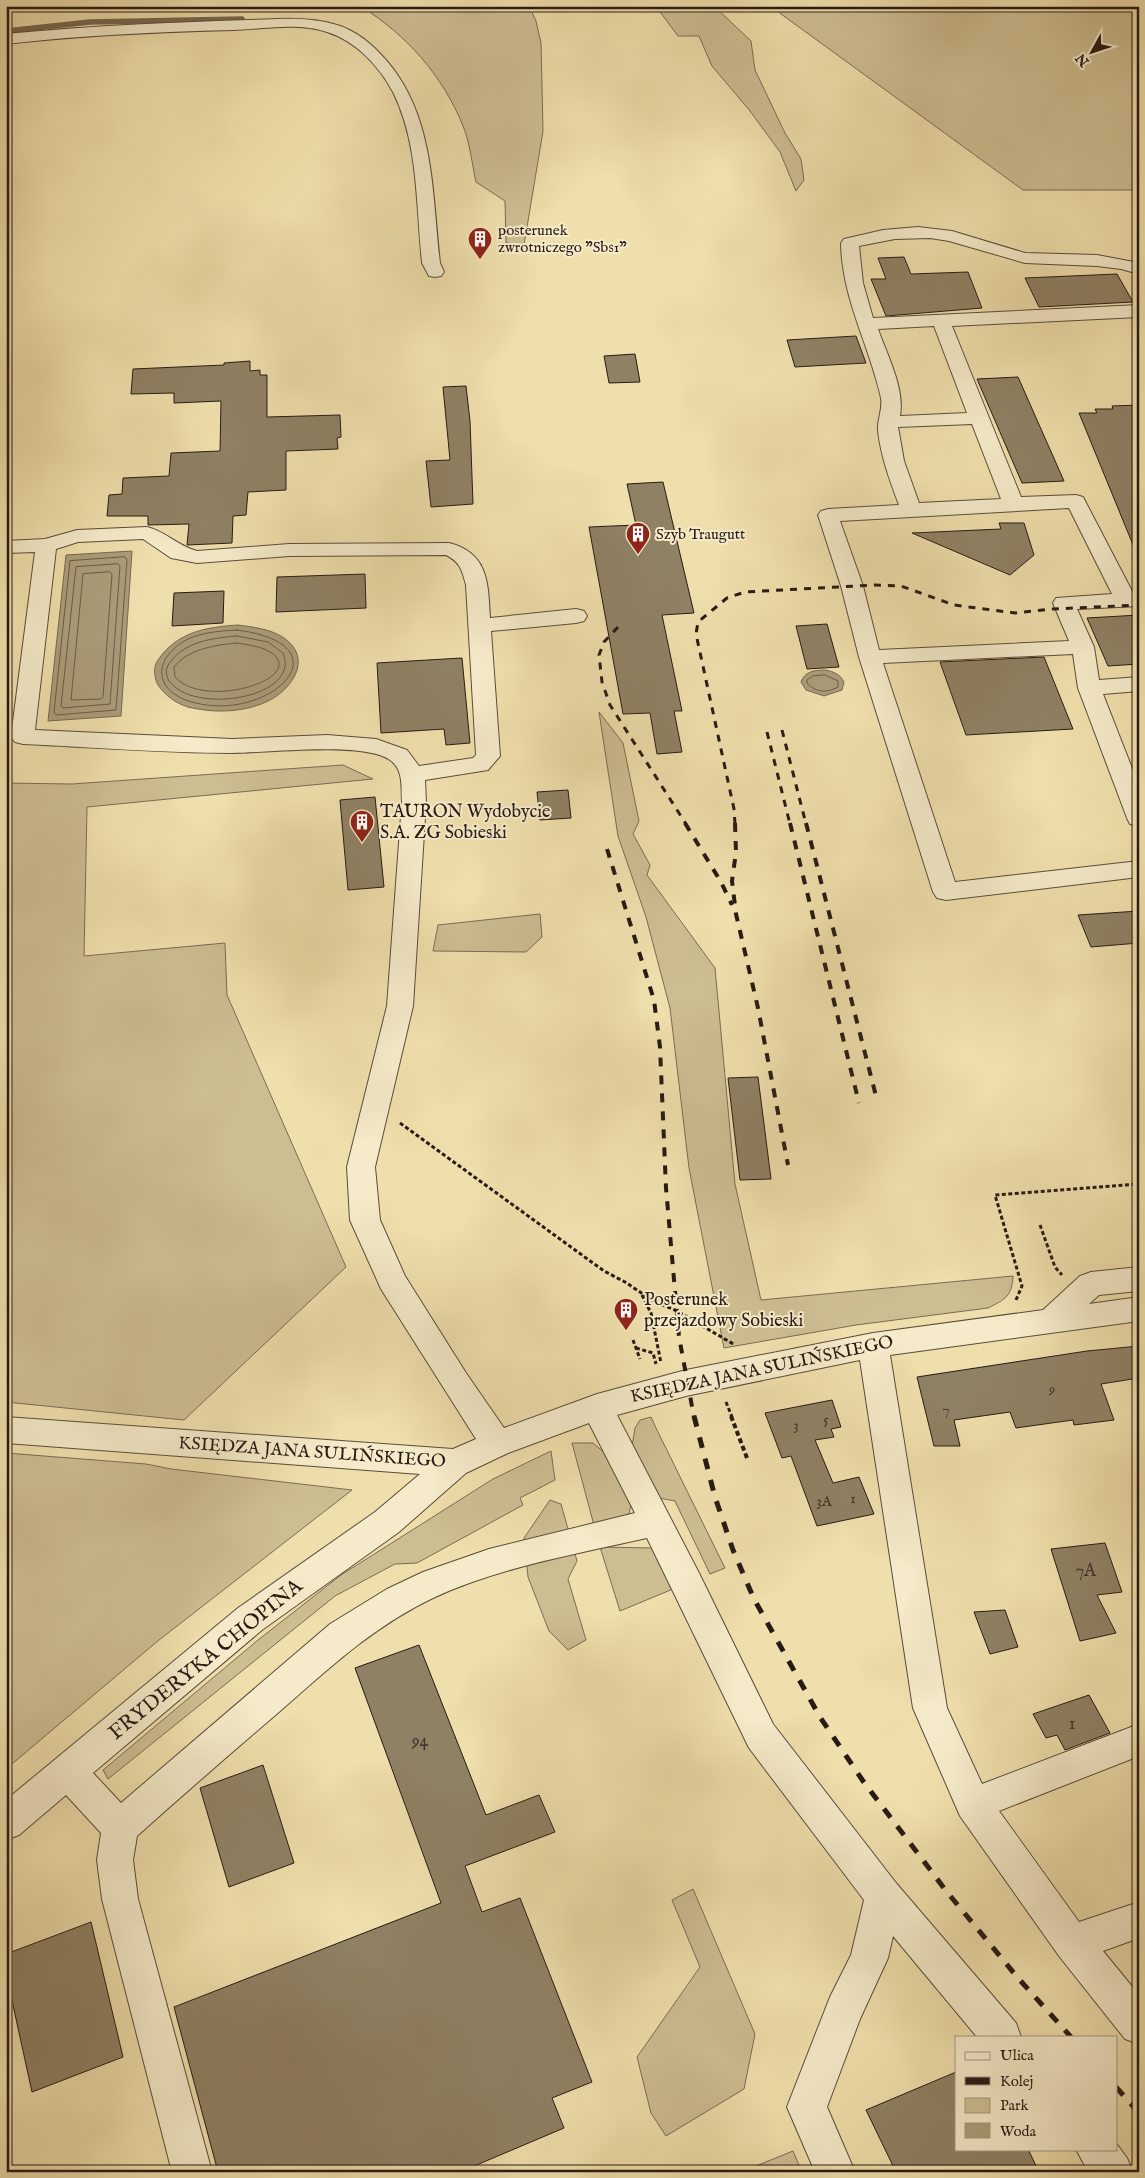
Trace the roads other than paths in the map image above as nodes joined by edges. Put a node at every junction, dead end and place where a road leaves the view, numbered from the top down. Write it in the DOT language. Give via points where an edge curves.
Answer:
graph roads {
  1 [pos="6,39"];
  2 [pos="1139,269"];
  3 [pos="435,272"];
  4 [pos="1139,311"];
  5 [pos="941,320"];
  6 [pos="868,324"];
  7 [pos="979,418"];
  8 [pos="888,422"];
  9 [pos="1013,504"];
  10 [pos="911,510"];
  11 [pos="46,545"];
  12 [pos="6,547"];
  13 [pos="1132,600"];
  14 [pos="576,616"];
  15 [pos="479,626"];
  16 [pos="1083,647"];
  17 [pos="870,657"];
  18 [pos="1139,684"];
  19 [pos="1089,688"];
  20 [pos="15,737"];
  21 [pos="413,774"];
  22 [pos="1139,818"];
  23 [pos="1139,868"];
  24 [pos="1139,1279"];
  25 [pos="1139,1309"];
  26 [pos="1050,1322"];
  27 [pos="873,1345"];
  28 [pos="597,1407"];
  29 [pos="6,1430"];
  30 [pos="497,1444"];
  31 [pos="455,1463"];
  32 [pos="656,1522"];
  33 [pos="1139,1740"];
  34 [pos="68,1772"];
  35 [pos="973,1804"];
  36 [pos="6,1823"];
  37 [pos="120,1827"];
  38 [pos="883,1896"];
  39 [pos="1139,1920"];
  40 [pos="1072,1943"];
  41 [pos="1139,2025"];
  42 [pos="1001,2036"];
  43 [pos="1097,2150"];
  44 [pos="192,2172"];
  45 [pos="835,2172"];
  46 [pos="1113,2172"];
  1 -- 3 [label="street" via="89,31 275,24 320,26 344,32 390,74 409,113 419,150 431,263"];
  2 -- 6 [label="street" via="1100,261 1026,258 939,234 871,236 850,243 849,260 855,292"];
  4 -- 5 [label="street"];
  5 -- 6 [label="street"];
  5 -- 7 [label="street"];
  6 -- 8 [label="street" via="892,403"];
  7 -- 8 [label="street"];
  7 -- 9 [label="street"];
  8 -- 10 [label="street" via="890,455"];
  9 -- 10 [label="street"];
  9 -- 13 [label="street" via="1076,501"];
  10 -- 17 [label="street" via="828,515 852,586"];
  11 -- 12 [label="street"];
  11 -- 15 [label="street" via="77,536 147,533 179,553 197,557 289,550 449,549 464,556 473,570"];
  11 -- 20 [label="street"];
  13 -- 16 [label="street" via="1064,603"];
  14 -- 15 [label="street"];
  15 -- 21 [label="street" via="488,756 480,765"];
  16 -- 17 [label="street"];
  16 -- 19 [label="street"];
  17 -- 23 [label="street" via="946,892"];
  18 -- 19 [label="street"];
  19 -- 22 [label="street"];
  20 -- 21 [label="street" via="232,746 337,742 376,746 399,755"];
  21 -- 30 [label="street" via="414,802 400,1006 361,1166 365,1220 392,1280"];
  24 -- 26 [label="street" via="1092,1284"];
  25 -- 26 [label="street, KSIĘDZA JANA SULIŃSKIEGO"];
  26 -- 27 [label="street, KSIĘDZA JANA SULIŃSKIEGO"];
  27 -- 28 [label="street, KSIĘDZA JANA SULIŃSKIEGO" via="667,1387"];
  27 -- 35 [label="street" via="930,1708"];
  28 -- 30 [label="street, KSIĘDZA JANA SULIŃSKIEGO"];
  28 -- 32 [label="street"];
  29 -- 31 [label="street, KSIĘDZA JANA SULIŃSKIEGO"];
  30 -- 31 [label="street, KSIĘDZA JANA SULIŃSKIEGO"];
  31 -- 34 [label="street, FRYDERYKA CHOPINA" via="387,1522 250,1620"];
  32 -- 37 [label="street" via="498,1561 434,1582 378,1611 342,1635"];
  32 -- 38 [label="street" via="761,1736"];
  33 -- 35 [label="street"];
  34 -- 36 [label="street, FRYDERYKA CHOPINA"];
  34 -- 37 [label="street"];
  35 -- 40 [label="street"];
  37 -- 44 [label="street" via="115,1860 120,1899"];
  38 -- 42 [label="street"];
  38 -- 45 [label="street" via="869,1958 844,2011 807,2108"];
  39 -- 40 [label="street"];
  40 -- 41 [label="street"];
  43 -- 46 [label="street"];
}
